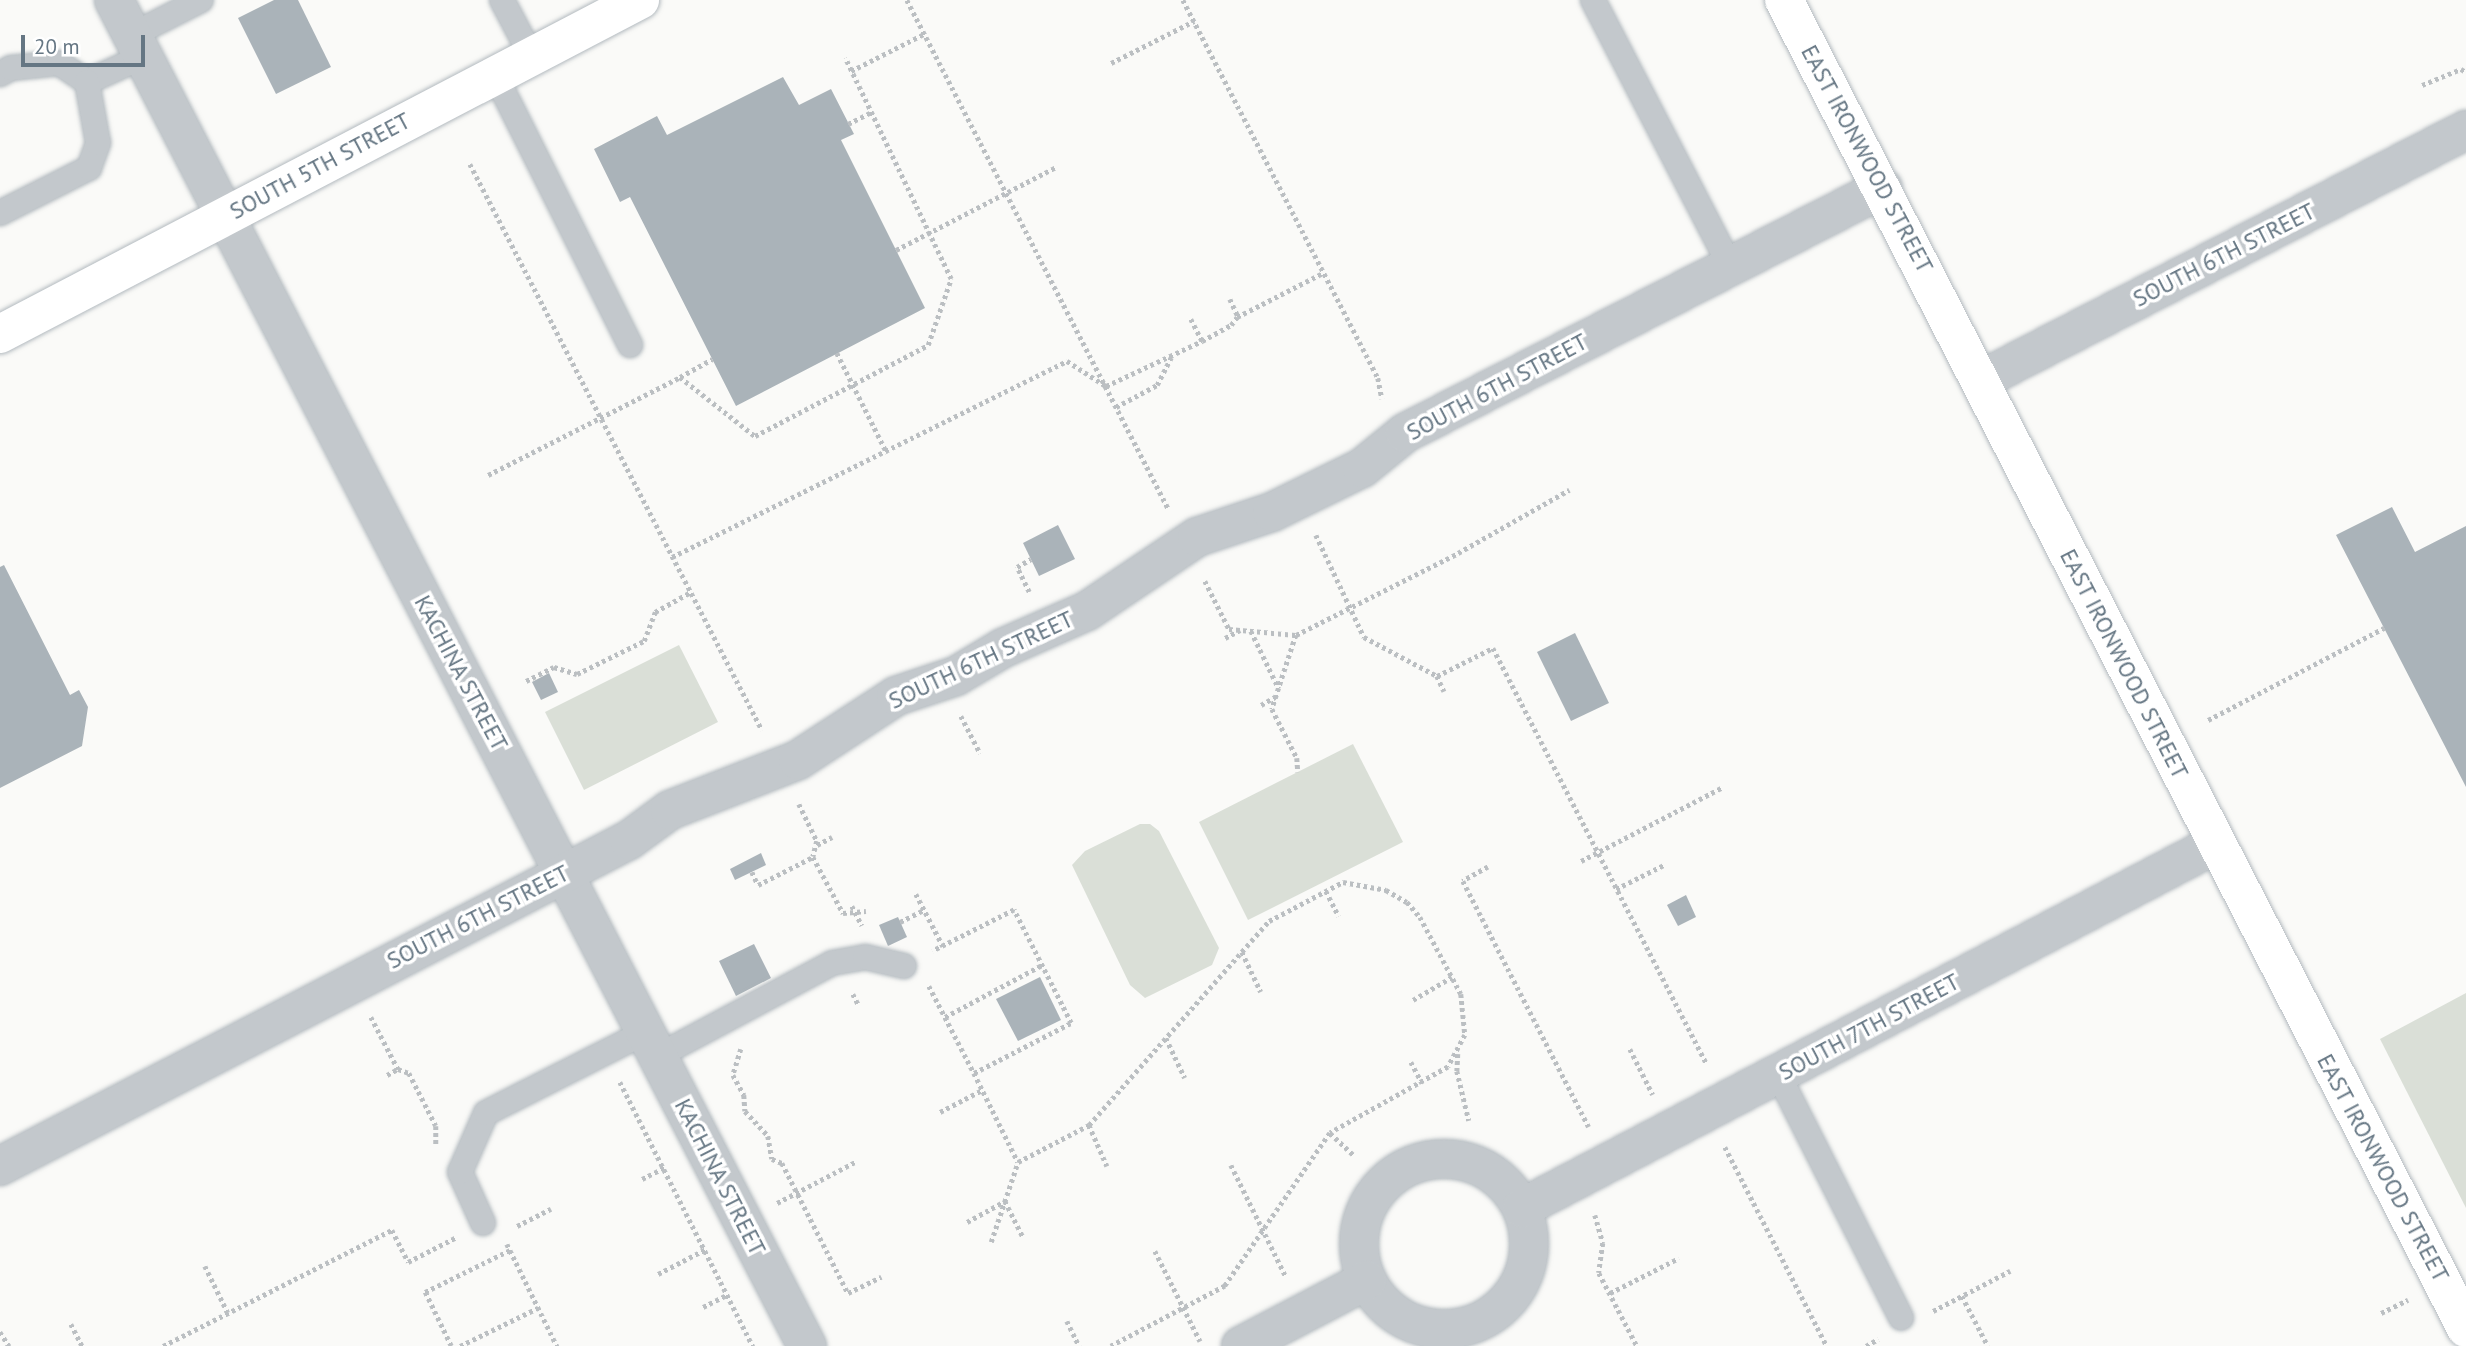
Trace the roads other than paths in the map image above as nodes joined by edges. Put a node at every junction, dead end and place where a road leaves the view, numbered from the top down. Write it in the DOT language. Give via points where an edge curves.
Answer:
graph roads {
  1 [pos="114,0"];
  2 [pos="201,0"];
  3 [pos="502,0"];
  4 [pos="640,0"];
  5 [pos="1593,0"];
  6 [pos="1784,0"];
  7 [pos="138,46"];
  8 [pos="531,55"];
  9 [pos="0,74"];
  10 [pos="495,75"];
  11 [pos="87,82"];
  12 [pos="2466,130"];
  13 [pos="1882,188"];
  14 [pos="0,213"];
  15 [pos="225,216"];
  16 [pos="1730,265"];
  17 [pos="0,334"];
  18 [pos="630,345"];
  19 [pos="1981,380"];
  20 [pos="2216,844"];
  21 [pos="565,872"];
  22 [pos="910,963"];
  23 [pos="652,1044"];
  24 [pos="1778,1074"];
  25 [pos="0,1166"];
  26 [pos="1522,1208"];
  27 [pos="492,1228"];
  28 [pos="1367,1280"];
  29 [pos="1896,1326"];
  30 [pos="2466,1328"];
  31 [pos="807,1346"];
  32 [pos="1241,1346"];
  1 -- 7 [label="street, KACHINA STREET"];
  2 -- 7 [label="lane"];
  3 -- 8 [label="lane"];
  4 -- 8 [label="street, SOUTH 5TH STREET"];
  5 -- 16 [label="lane"];
  6 -- 13 [label="street, EAST IRONWOOD STREET"];
  7 -- 11 [label="lane"];
  7 -- 15 [label="street, KACHINA STREET"];
  8 -- 10 [label="street, SOUTH 5TH STREET"];
  9 -- 11 [label="lane" via="11,68 59,63"];
  10 -- 15 [label="street, SOUTH 5TH STREET"];
  10 -- 18 [label="lane"];
  11 -- 14 [label="lane" via="98,143 89,168"];
  12 -- 19 [label="street, SOUTH 6TH STREET"];
  13 -- 16 [label="street, SOUTH 6TH STREET"];
  13 -- 19 [label="street, EAST IRONWOOD STREET"];
  15 -- 17 [label="street, SOUTH 5TH STREET"];
  15 -- 21 [label="street, KACHINA STREET"];
  16 -- 21 [label="street, SOUTH 6TH STREET" via="1398,439 1362,468 1298,499 1197,537 1087,611 1003,648 956,676 896,696 839,735 780,767 670,810 629,840"];
  19 -- 20 [label="street, EAST IRONWOOD STREET"];
  20 -- 24 [label="street, SOUTH 7TH STREET"];
  20 -- 30 [label="street, EAST IRONWOOD STREET"];
  21 -- 23 [label="street, KACHINA STREET"];
  21 -- 25 [label="street, SOUTH 6TH STREET"];
  22 -- 23 [label="lane" via="849,957 755,1005"];
  23 -- 27 [label="lane" via="606,1053 486,1114 460,1172"];
  23 -- 31 [label="street, KACHINA STREET"];
  24 -- 26 [label="street, SOUTH 7TH STREET"];
  24 -- 29 [label="lane"];
  26 -- 28 [label="street" via="1530,1237 1527,1266 1514,1293 1485,1319 1467,1327 1437,1329 1408,1322 1384,1305"];
  26 -- 28 [label="street" via="1507,1185 1486,1169 1461,1160 1434,1159 1408,1166 1386,1181 1369,1202 1359,1254"];
  28 -- 32 [label="street"];
}
